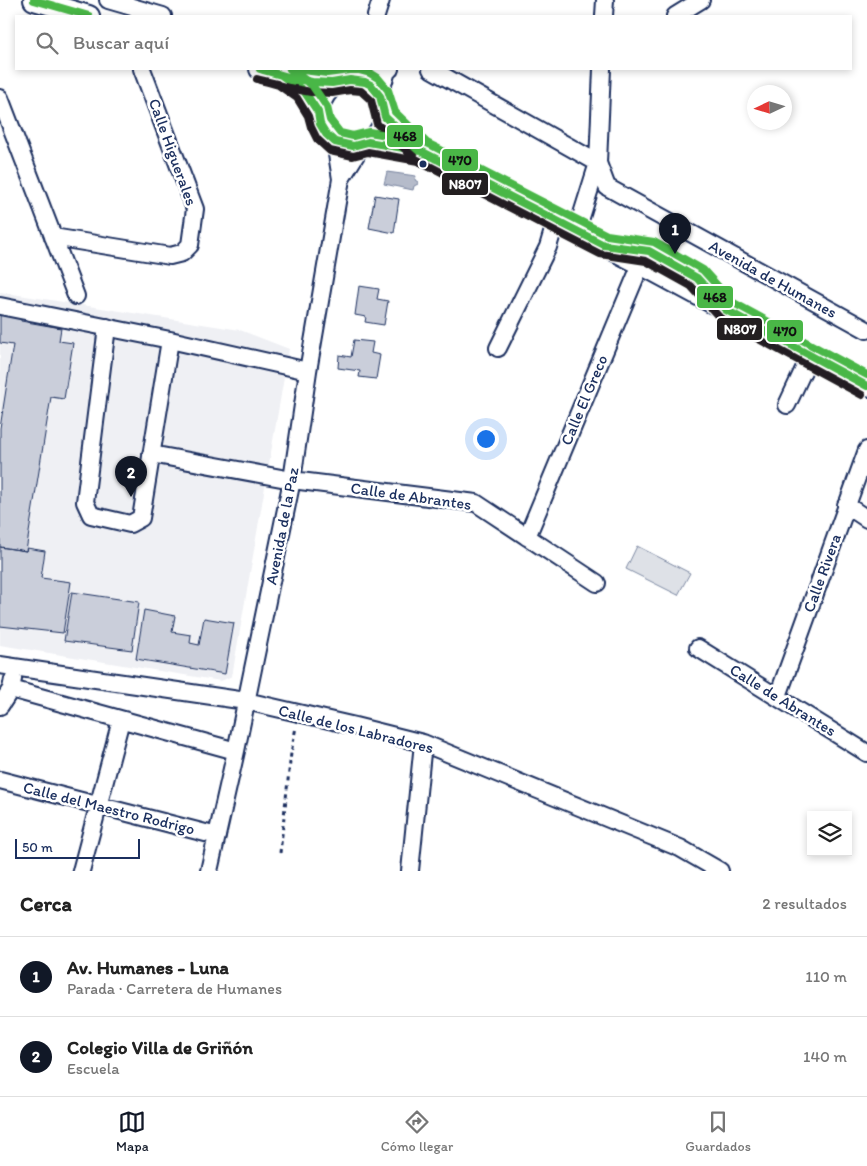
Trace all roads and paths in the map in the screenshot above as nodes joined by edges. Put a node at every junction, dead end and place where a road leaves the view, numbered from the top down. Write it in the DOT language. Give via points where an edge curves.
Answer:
graph roads {
  1 [pos="34,0"];
  2 [pos="108,0"];
  3 [pos="381,0"];
  4 [pos="604,0"];
  5 [pos="701,0"];
  6 [pos="86,15"];
  7 [pos="160,15"];
  8 [pos="376,15"];
  9 [pos="604,15"];
  10 [pos="677,15"];
  11 [pos="142,70"];
  12 [pos="264,70"];
  13 [pos="374,70"];
  14 [pos="387,70"];
  15 [pos="433,70"];
  16 [pos="602,70"];
  17 [pos="281,75"];
  18 [pos="346,77"];
  19 [pos="379,92"];
  20 [pos="0,98"];
  21 [pos="318,112"];
  22 [pos="385,116"];
  23 [pos="335,142"];
  24 [pos="365,144"];
  25 [pos="421,152"];
  26 [pos="598,163"];
  27 [pos="341,179"];
  28 [pos="556,220"];
  29 [pos="577,230"];
  30 [pos="53,237"];
  31 [pos="604,245"];
  32 [pos="641,264"];
  33 [pos="76,296"];
  34 [pos="0,306"];
  35 [pos="726,310"];
  36 [pos="107,327"];
  37 [pos="867,330"];
  38 [pos="170,340"];
  39 [pos="498,348"];
  40 [pos="810,356"];
  41 [pos="308,371"];
  42 [pos="867,386"];
  43 [pos="787,405"];
  44 [pos="867,450"];
  45 [pos="151,454"];
  46 [pos="292,480"];
  47 [pos="846,506"];
  48 [pos="867,519"];
  49 [pos="527,537"];
  50 [pos="597,583"];
  51 [pos="698,648"];
  52 [pos="7,666"];
  53 [pos="11,689"];
  54 [pos="778,696"];
  55 [pos="246,702"];
  56 [pos="0,706"];
  57 [pos="299,713"];
  58 [pos="121,720"];
  59 [pos="423,743"];
  60 [pos="236,751"];
  61 [pos="867,753"];
  62 [pos="0,780"];
  63 [pos="99,805"];
  64 [pos="217,836"];
  65 [pos="280,853"];
  66 [pos="81,871"];
  67 [pos="209,871"];
  68 [pos="410,871"];
  69 [pos="720,871"];
  1 -- 6 [label="main road"];
  2 -- 7 [label="street"];
  3 -- 8 [label="street"];
  4 -- 9 [label="street"];
  5 -- 10 [label="street"];
  11 -- 30 [label="street, Calle Higuerales" via="195,209 190,245 182,253 170,256"];
  12 -- 17 [label="main road"];
  13 -- 19 [label="street"];
  14 -- 19 [label="street"];
  15 -- 26 [label="street"];
  16 -- 26 [label="street"];
  17 -- 18 [label="main road" via="309,81"];
  17 -- 21 [label="main road" via="304,90"];
  18 -- 19 [label="main road" via="364,81"];
  18 -- 21 [label="main road" via="329,88"];
  19 -- 22 [label="main road" via="385,105"];
  20 -- 30 [label="street"];
  21 -- 23 [label="main road" via="320,124"];
  22 -- 24 [label="main road" via="383,127"];
  22 -- 25 [label="main road"];
  23 -- 24 [label="main road" via="353,146"];
  23 -- 27 [label="street, Avenida de la Paz"];
  24 -- 25 [label="main road"];
  24 -- 27 [label="street, Avenida de la Paz"];
  25 -- 28 [label="main road"];
  26 -- 29 [label="street"];
  26 -- 37 [label="street, Avenida de Humanes" via="607,187"];
  27 -- 41 [label="street, Avenida de la Paz"];
  28 -- 29 [label="main road"];
  28 -- 39 [label="street" via="548,247"];
  29 -- 31 [label="main road"];
  30 -- 33 [label="street"];
  31 -- 32 [label="main road"];
  31 -- 35 [label="street" via="649,251 697,278"];
  32 -- 35 [label="main road"];
  32 -- 49 [label="street, Calle El Greco"];
  34 -- 36 [label="street"];
  35 -- 40 [label="main road"];
  36 -- 38 [label="street"];
  36 -- 45 [label="street" via="85,502 91,515 130,524 141,518"];
  38 -- 41 [label="street"];
  38 -- 45 [label="street"];
  40 -- 42 [label="main road"];
  40 -- 43 [label="street"];
  41 -- 46 [label="street, Avenida de la Paz"];
  44 -- 47 [label="street, Calle Rivera"];
  45 -- 46 [label="street, Calle de Abrantes"];
  46 -- 49 [label="street, Calle de Abrantes" via="476,503"];
  46 -- 55 [label="street, Avenida de la Paz"];
  47 -- 48 [label="street"];
  47 -- 54 [label="street, Calle Rivera"];
  49 -- 50 [label="street, Calle de Abrantes"];
  51 -- 54 [label="street, Calle de Abrantes"];
  52 -- 53 [label="street"];
  52 -- 55 [label="street, Calle de los Labradores"];
  53 -- 56 [label="street"];
  53 -- 58 [label="street"];
  54 -- 61 [label="street, Calle de Abrantes"];
  55 -- 57 [label="street, Calle de los Labradores"];
  55 -- 60 [label="street, Avenida de la Paz"];
  57 -- 59 [label="street, Calle de los Labradores"];
  57 -- 65 [label="path" via="291,753"];
  58 -- 60 [label="street"];
  58 -- 63 [label="street"];
  59 -- 68 [label="street"];
  59 -- 69 [label="street, Calle de los Labradores" via="680,848"];
  60 -- 64 [label="street, Avenida de la Paz"];
  62 -- 63 [label="street, Calle del Maestro Rodrigo"];
  63 -- 64 [label="street, Calle del Maestro Rodrigo"];
  63 -- 66 [label="street"];
  64 -- 67 [label="street, Avenida de la Paz"];
}
